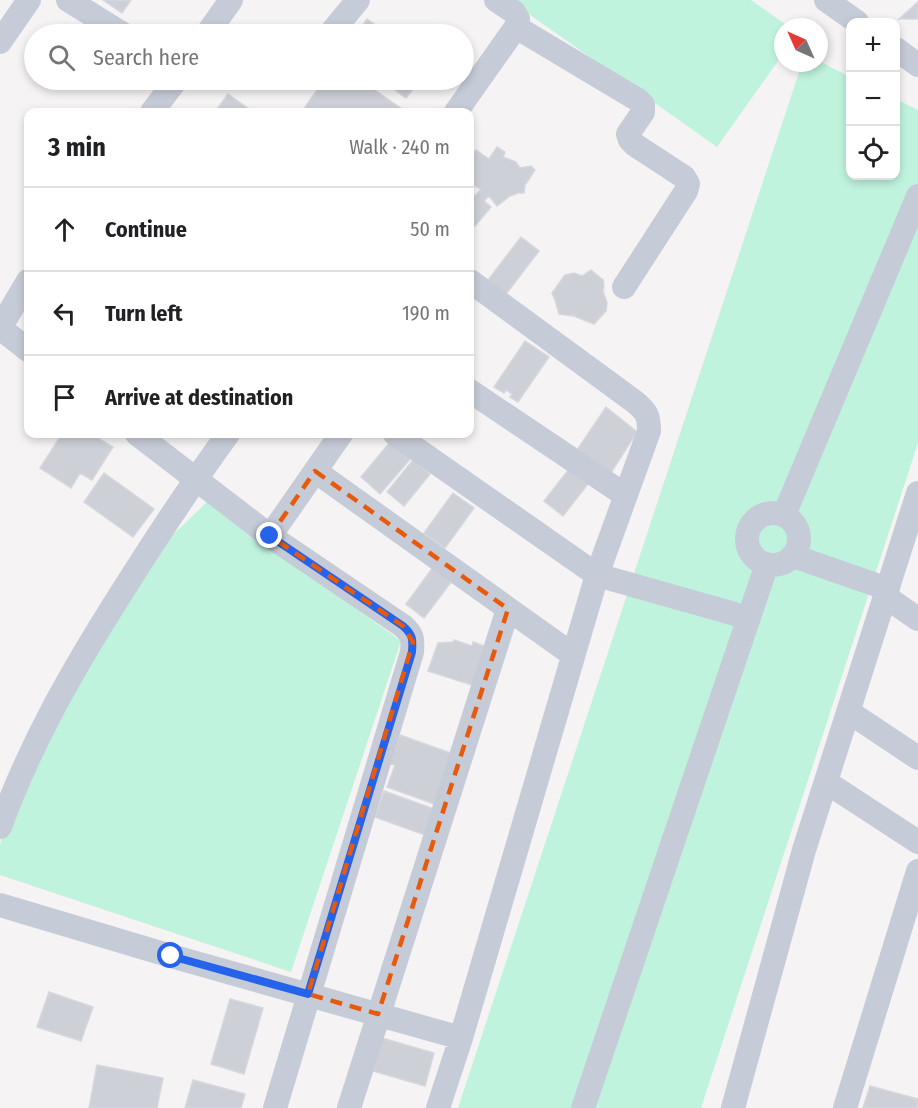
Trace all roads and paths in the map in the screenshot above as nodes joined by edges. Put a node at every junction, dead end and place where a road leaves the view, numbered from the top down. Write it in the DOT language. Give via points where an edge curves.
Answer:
graph roads {
  1 [pos="29,0"];
  2 [pos="68,0"];
  3 [pos="231,0"];
  4 [pos="358,0"];
  5 [pos="496,0"];
  6 [pos="826,0"];
  7 [pos="851,18"];
  8 [pos="107,24"];
  9 [pos="214,24"];
  10 [pos="338,24"];
  11 [pos="516,27"];
  12 [pos="0,42"];
  13 [pos="900,52"];
  14 [pos="918,65"];
  15 [pos="474,86"];
  16 [pos="168,90"];
  17 [pos="472,90"];
  18 [pos="155,108"];
  19 [pos="459,108"];
  20 [pos="918,196"];
  21 [pos="474,284"];
  22 [pos="624,286"];
  23 [pos="24,288"];
  24 [pos="24,347"];
  25 [pos="474,394"];
  26 [pos="142,438"];
  27 [pos="225,438"];
  28 [pos="338,438"];
  29 [pos="400,438"];
  30 [pos="315,471"];
  31 [pos="196,479"];
  32 [pos="918,494"];
  33 [pos="626,495"];
  34 [pos="783,515"];
  35 [pos="270,536"];
  36 [pos="793,555"];
  37 [pos="767,564"];
  38 [pos="597,575"];
  39 [pos="887,593"];
  40 [pos="508,609"];
  41 [pos="749,618"];
  42 [pos="918,619"];
  43 [pos="573,655"];
  44 [pos="849,712"];
  45 [pos="918,758"];
  46 [pos="826,782"];
  47 [pos="0,826"];
  48 [pos="918,842"];
  49 [pos="918,871"];
  50 [pos="0,905"];
  51 [pos="308,994"];
  52 [pos="378,1014"];
  53 [pos="461,1038"];
  54 [pos="275,1108"];
  55 [pos="349,1108"];
  56 [pos="438,1108"];
  57 [pos="583,1108"];
  58 [pos="733,1108"];
  59 [pos="845,1108"];
  1 -- 12 [label="street"];
  2 -- 8 [label="street"];
  3 -- 9 [label="street"];
  4 -- 10 [label="street"];
  5 -- 11 [label="street" via="514,12 518,19"];
  6 -- 7 [label="street"];
  11 -- 15 [label="street"];
  11 -- 22 [label="street" via="638,100 643,112 628,134 630,140 684,177 688,184"];
  13 -- 14 [label="street"];
  16 -- 18 [label="street"];
  17 -- 19 [label="street"];
  20 -- 34 [label="street"];
  21 -- 33 [label="street" via="644,410 649,418 649,431"];
  23 -- 24 [label="street" via="0,328"];
  25 -- 33 [label="street"];
  26 -- 31 [label="street"];
  27 -- 31 [label="street"];
  28 -- 30 [label="street"];
  29 -- 38 [label="street"];
  30 -- 35 [label="street"];
  30 -- 40 [label="street"];
  31 -- 35 [label="street"];
  31 -- 47 [label="street" via="56,702"];
  32 -- 39 [label="street"];
  33 -- 38 [label="street"];
  34 -- 36 [label="street" via="798,530 798,548"];
  34 -- 37 [label="street" via="761,516 749,529 751,553"];
  35 -- 51 [label="street" via="403,626 413,642"];
  36 -- 37 [label="street" via="780,564"];
  36 -- 39 [label="street"];
  37 -- 41 [label="street"];
  38 -- 41 [label="street"];
  38 -- 43 [label="street"];
  39 -- 42 [label="street"];
  39 -- 44 [label="street"];
  40 -- 43 [label="street"];
  40 -- 52 [label="street"];
  41 -- 57 [label="street"];
  43 -- 53 [label="street"];
  44 -- 45 [label="street"];
  44 -- 46 [label="street"];
  46 -- 48 [label="street"];
  46 -- 58 [label="street"];
  49 -- 59 [label="street"];
  50 -- 51 [label="street"];
  51 -- 52 [label="street"];
  51 -- 54 [label="street"];
  52 -- 53 [label="street"];
  52 -- 55 [label="street"];
  53 -- 56 [label="street"];
}
